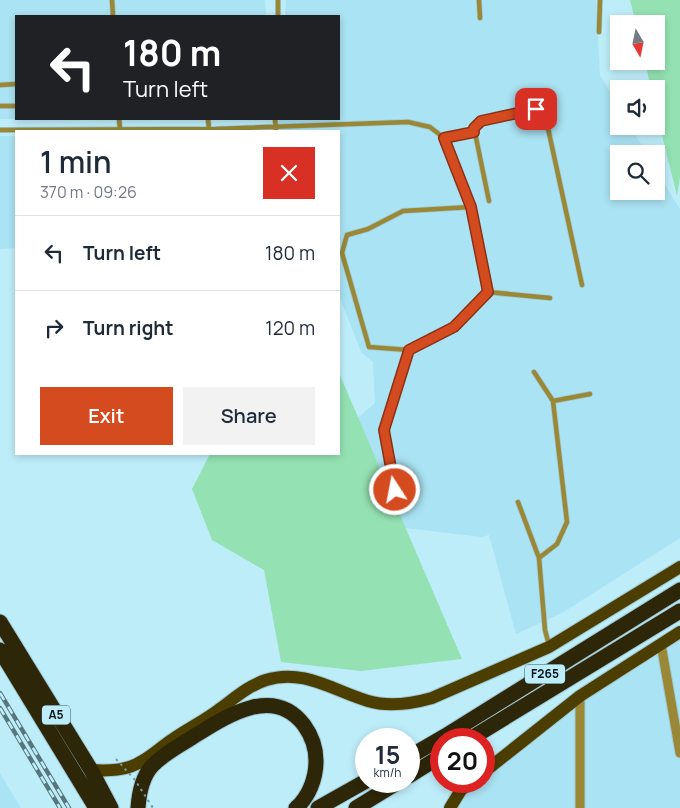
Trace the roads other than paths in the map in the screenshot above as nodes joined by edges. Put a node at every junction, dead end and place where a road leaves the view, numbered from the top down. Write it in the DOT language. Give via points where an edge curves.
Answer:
graph roads {
  1 [pos="112,0"];
  2 [pos="278,0"];
  3 [pos="479,0"];
  4 [pos="600,0"];
  5 [pos="113,15"];
  6 [pos="278,15"];
  7 [pos="480,18"];
  8 [pos="599,32"];
  9 [pos="15,84"];
  10 [pos="0,85"];
  11 [pos="0,106"];
  12 [pos="15,106"];
  13 [pos="119,120"];
  14 [pos="208,120"];
  15 [pos="120,129"];
  16 [pos="209,129"];
  17 [pos="0,130"];
  18 [pos="49,130"];
  19 [pos="216,130"];
  20 [pos="276,130"];
  21 [pos="474,132"];
  22 [pos="444,138"];
  23 [pos="489,201"];
  24 [pos="471,207"];
  25 [pos="582,284"];
  26 [pos="488,292"];
  27 [pos="550,298"];
  28 [pos="409,350"];
  29 [pos="534,372"];
  30 [pos="590,394"];
  31 [pos="553,401"];
  32 [pos="395,490"];
  33 [pos="518,502"];
  34 [pos="539,558"];
  35 [pos="680,567"];
  36 [pos="680,590"];
  37 [pos="680,611"];
  38 [pos="0,622"];
  39 [pos="680,632"];
  40 [pos="660,644"];
  41 [pos="549,647"];
  42 [pos="0,650"];
  43 [pos="580,696"];
  44 [pos="488,728"];
  45 [pos="420,751"];
  46 [pos="680,753"];
  47 [pos="495,763"];
  48 [pos="91,770"];
  49 [pos="355,787"];
  50 [pos="380,793"];
  51 [pos="459,793"];
  52 [pos="96,808"];
  53 [pos="111,808"];
  54 [pos="138,808"];
  55 [pos="296,808"];
  56 [pos="318,808"];
  57 [pos="356,808"];
  58 [pos="450,808"];
  59 [pos="580,808"];
  1 -- 5 [label="lane"];
  2 -- 6 [label="lane"];
  3 -- 7 [label="lane"];
  4 -- 8 [label="lane"];
  9 -- 10 [label="lane"];
  11 -- 12 [label="lane"];
  13 -- 15 [label="lane"];
  14 -- 16 [label="lane"];
  15 -- 16 [label="lane"];
  15 -- 18 [label="lane"];
  16 -- 19 [label="lane"];
  17 -- 18 [label="lane"];
  19 -- 20 [label="lane"];
  20 -- 22 [label="lane" via="408,122 430,127"];
  21 -- 22 [label="lane"];
  21 -- 23 [label="lane"];
  21 -- 25 [label="lane" via="476,125 484,120 536,109 544,115"];
  22 -- 24 [label="lane"];
  24 -- 26 [label="lane"];
  24 -- 28 [label="lane" via="403,210 368,229 347,235 342,254 369,347"];
  26 -- 27 [label="lane"];
  26 -- 28 [label="lane" via="454,327"];
  28 -- 32 [label="lane" via="384,430"];
  29 -- 31 [label="lane"];
  30 -- 31 [label="lane"];
  31 -- 34 [label="lane" via="567,522 556,544"];
  33 -- 34 [label="lane"];
  34 -- 41 [label="lane"];
  35 -- 41 [label="main road"];
  36 -- 45 [label="highway, F265"];
  37 -- 44 [label="highway, F265"];
  38 -- 48 [label="highway, A5"];
  39 -- 40 [label="main road"];
  40 -- 43 [label="main road"];
  40 -- 46 [label="street"];
  41 -- 48 [label="main road" via="415,703 368,701 308,679 279,677 265,680 244,689 141,762 110,771"];
  42 -- 52 [label="highway, A5"];
  43 -- 47 [label="main road"];
  43 -- 59 [label="street"];
  48 -- 53 [label="highway, A5"];
  49 -- 56 [label="highway"];
  50 -- 57 [label="highway"];
  51 -- 58 [label="main road"];
  54 -- 55 [label="highway" via="140,788 152,766 169,752 234,712 269,705 298,718 314,741 313,782"];
}
